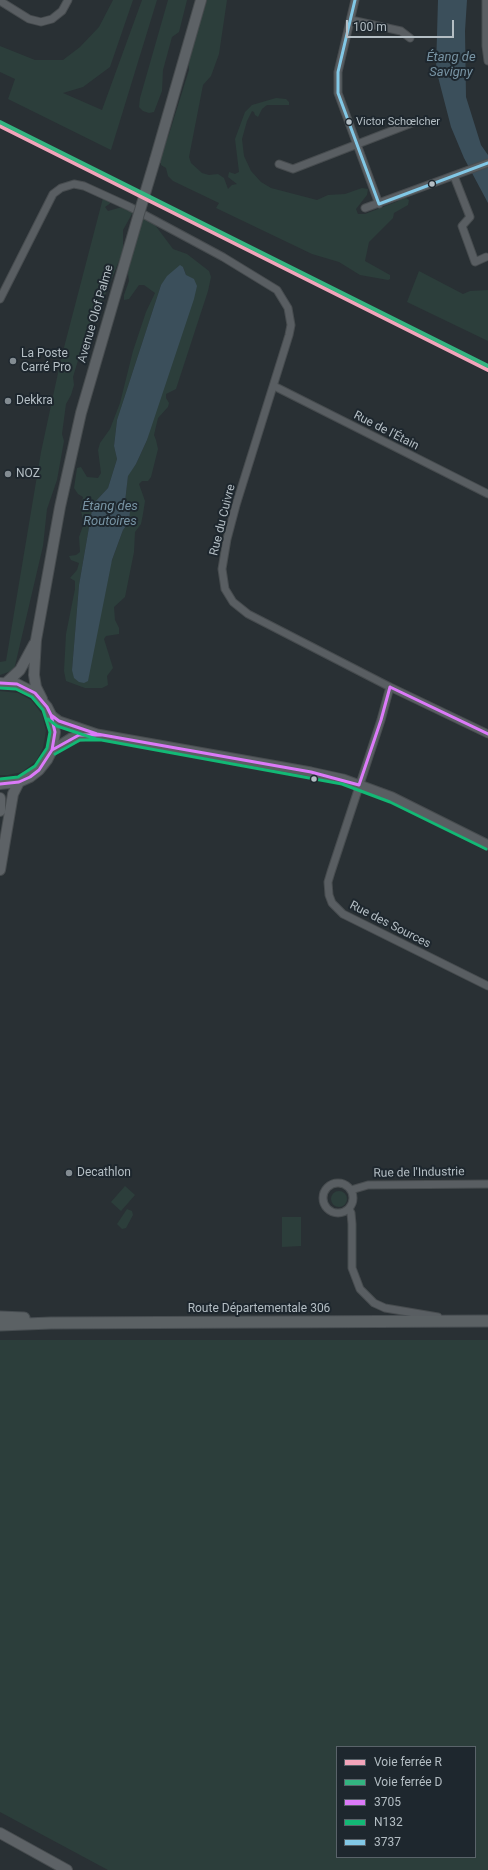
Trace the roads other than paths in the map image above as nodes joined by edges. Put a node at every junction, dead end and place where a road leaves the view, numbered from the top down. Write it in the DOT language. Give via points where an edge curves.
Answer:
graph roads {
  1 [pos="68,0"];
  2 [pos="201,0"];
  3 [pos="355,0"];
  4 [pos="486,0"];
  5 [pos="0,1"];
  6 [pos="351,20"];
  7 [pos="410,38"];
  8 [pos="488,61"];
  9 [pos="417,121"];
  10 [pos="357,144"];
  11 [pos="488,163"];
  12 [pos="279,164"];
  13 [pos="454,176"];
  14 [pos="378,204"];
  15 [pos="365,208"];
  16 [pos="486,257"];
  17 [pos="0,299"];
  18 [pos="274,386"];
  19 [pos="488,494"];
  20 [pos="36,640"];
  21 [pos="4,683"];
  22 [pos="390,687"];
  23 [pos="42,699"];
  24 [pos="52,715"];
  25 [pos="96,734"];
  26 [pos="488,734"];
  27 [pos="52,750"];
  28 [pos="19,782"];
  29 [pos="0,784"];
  30 [pos="359,785"];
  31 [pos="0,798"];
  32 [pos="0,811"];
  33 [pos="488,845"];
  34 [pos="0,870"];
  35 [pos="488,986"];
  36 [pos="488,1184"];
  37 [pos="352,1190"];
  38 [pos="349,1209"];
  39 [pos="0,1317"];
  40 [pos="468,1321"];
  41 [pos="488,1321"];
  42 [pos="51,1323"];
  43 [pos="0,1325"];
  44 [pos="0,1833"];
  45 [pos="67,1870"];
  1 -- 5 [label="street" via="62,11 52,19 41,22 29,19"];
  2 -- 20 [label="main road, Avenue Olof Palme, bridge" via="81,413 60,507"];
  3 -- 6 [label="street"];
  4 -- 8 [label="street" via="485,32"];
  6 -- 7 [label="street" via="401,31"];
  6 -- 10 [label="street" via="337,82 338,93"];
  9 -- 10 [label="street"];
  10 -- 12 [label="street" via="293,168"];
  10 -- 14 [label="street"];
  11 -- 13 [label="street"];
  13 -- 14 [label="street"];
  13 -- 16 [label="street" via="470,217 462,226 475,262"];
  14 -- 15 [label="street"];
  17 -- 18 [label="street, Rue du Cuivre" via="53,194 74,184 84,186 130,207 223,257 277,290 288,308 291,325"];
  18 -- 19 [label="street, Rue de l'Étain"];
  18 -- 22 [label="street, Rue du Cuivre" via="227,539 222,569 225,589 232,602 248,614"];
  20 -- 21 [label="main road, Avenue Olof Palme" via="20,670"];
  20 -- 23 [label="main road, Avenue Olof Palme" via="34,675"];
  21 -- 23 [label="main road" via="26,687"];
  22 -- 26 [label="street, Rue du Cuivre"];
  22 -- 30 [label="street, Rue des Sources"];
  23 -- 24 [label="main road"];
  24 -- 25 [label="street" via="59,721"];
  24 -- 27 [label="main road" via="55,732"];
  25 -- 27 [label="street" via="75,736"];
  25 -- 30 [label="street" via="311,772"];
  27 -- 28 [label="main road" via="39,770"];
  28 -- 29 [label="main road"];
  28 -- 34 [label="main road" via="13,794"];
  30 -- 33 [label="street" via="392,797"];
  30 -- 35 [label="street, Rue des Sources" via="328,882 332,903 343,914"];
  31 -- 32 [label="main road"];
  36 -- 37 [label="street, Rue de l'Industrie" via="368,1185"];
  37 -- 38 [label="street" via="353,1204"];
  37 -- 38 [label="street" via="340,1183 328,1187 324,1193 323,1200 330,1211 337,1213"];
  38 -- 40 [label="street" via="352,1224 352,1268 360,1289 367,1297 374,1303 395,1311"];
  39 -- 42 [label="main road, Route Départementale 306" via="27,1318"];
  40 -- 41 [label="main road, Route Départementale 306"];
  40 -- 42 [label="main road, Route Départementale 306"];
  42 -- 43 [label="main road, Route Départementale 306"];
  44 -- 45 [label="main road"];
}
